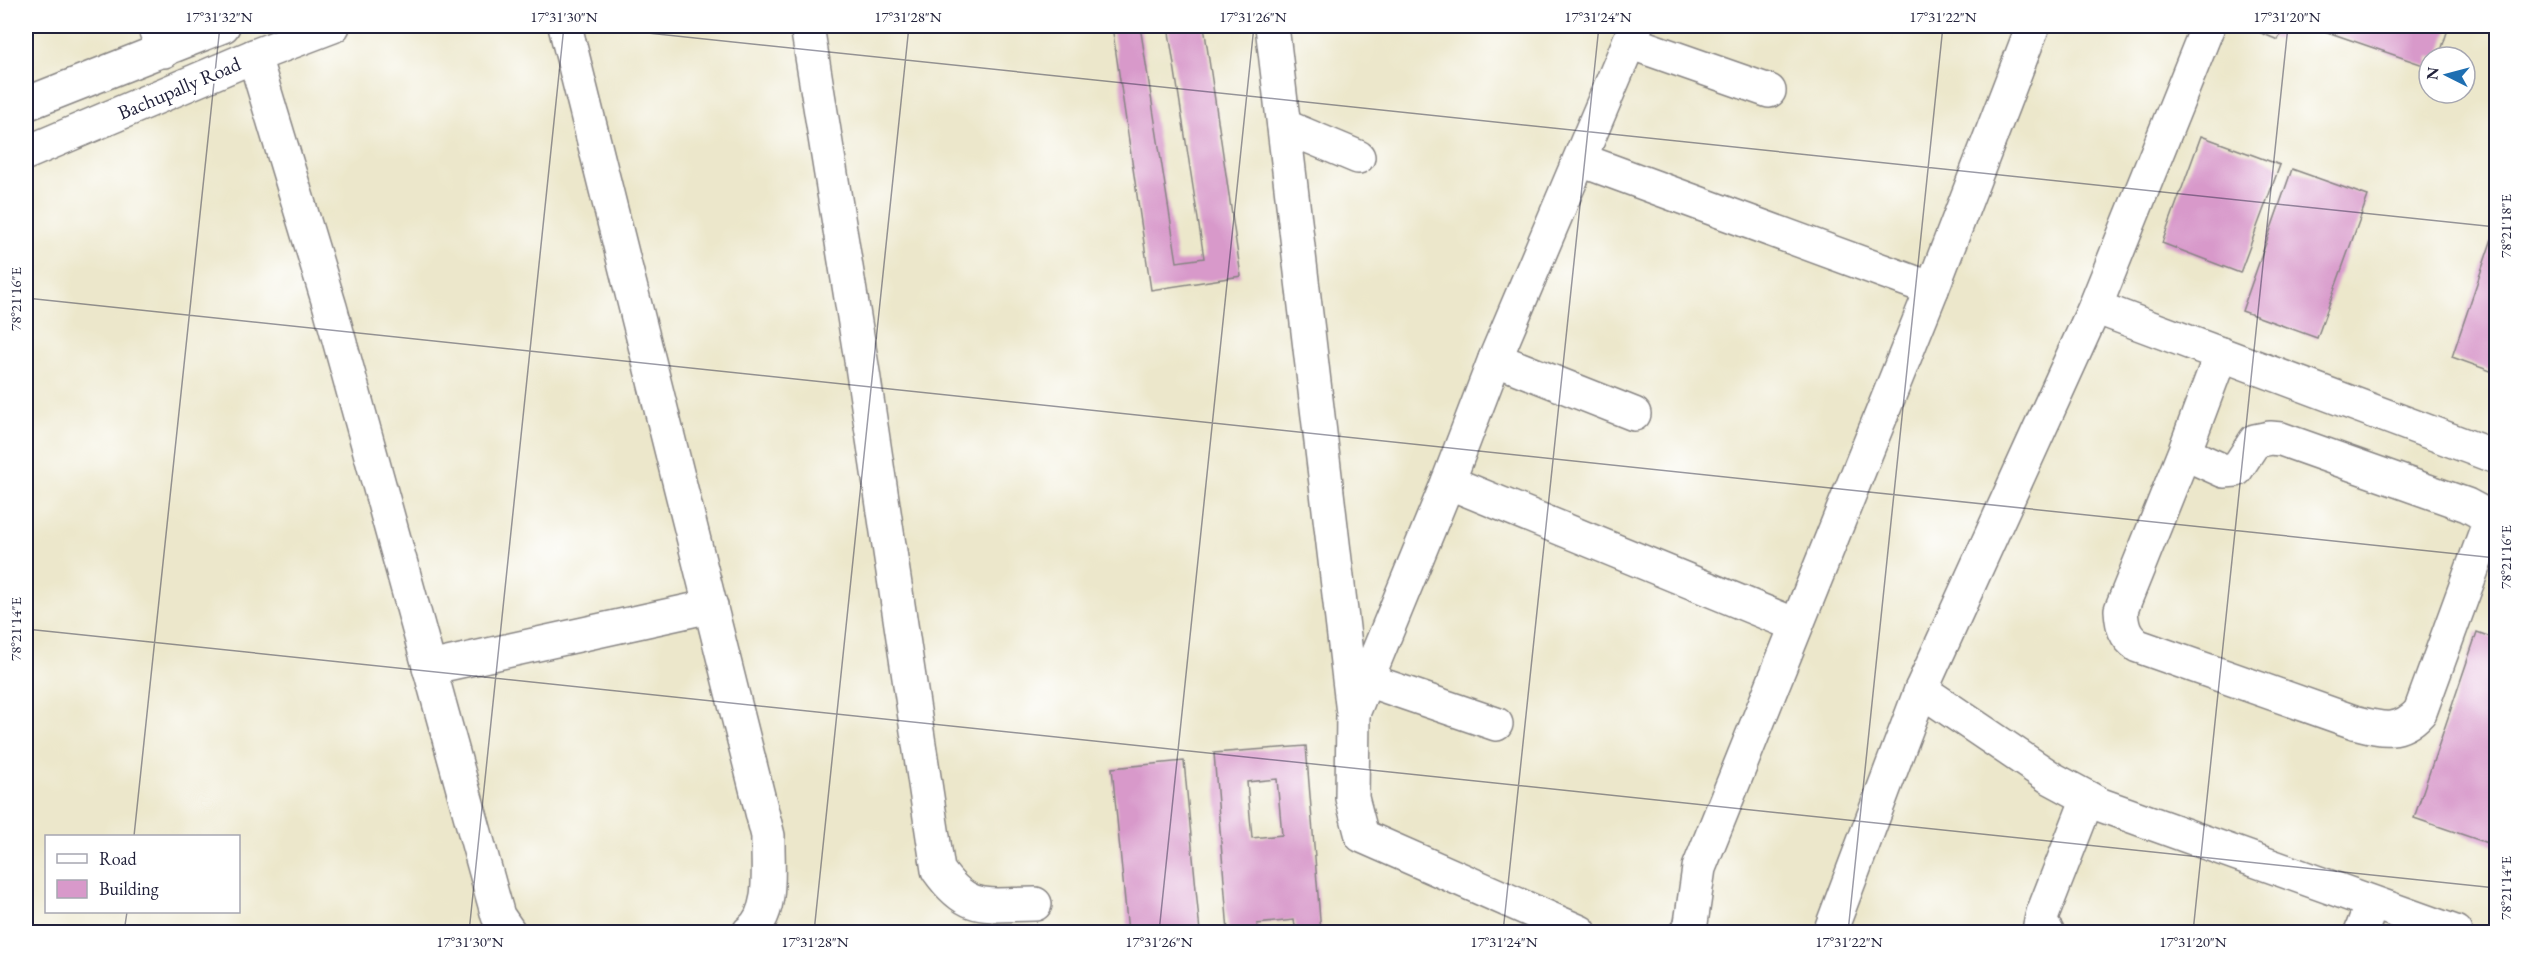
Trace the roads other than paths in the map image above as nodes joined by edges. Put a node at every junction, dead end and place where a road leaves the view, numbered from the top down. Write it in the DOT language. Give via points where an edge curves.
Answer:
graph roads {
  1 [pos="223,26"];
  2 [pos="333,26"];
  3 [pos="564,26"];
  4 [pos="807,26"];
  5 [pos="1272,26"];
  6 [pos="2033,26"];
  7 [pos="2208,26"];
  8 [pos="1633,34"];
  9 [pos="159,38"];
  10 [pos="254,56"];
  11 [pos="1769,91"];
  12 [pos="26,104"];
  13 [pos="1284,126"];
  14 [pos="26,153"];
  15 [pos="1358,157"];
  16 [pos="1581,160"];
  17 [pos="1932,289"];
  18 [pos="2095,307"];
  19 [pos="2221,354"];
  20 [pos="1496,359"];
  21 [pos="1634,414"];
  22 [pos="2184,453"];
  23 [pos="2496,457"];
  24 [pos="1448,482"];
  25 [pos="711,606"];
  26 [pos="1796,625"];
  27 [pos="429,668"];
  28 [pos="1367,680"];
  29 [pos="1921,690"];
  30 [pos="1353,713"];
  31 [pos="1496,723"];
  32 [pos="2088,798"];
  33 [pos="2372,903"];
  34 [pos="1035,904"];
  35 [pos="509,933"];
  36 [pos="749,933"];
  37 [pos="1580,933"];
  38 [pos="1686,933"];
  39 [pos="1830,933"];
  40 [pos="2047,933"];
  41 [pos="2361,933"];
  42 [pos="2455,933"];
  1 -- 9 [label="street, Bachupally Road"];
  2 -- 10 [label="street, Bachupally Road"];
  3 -- 25 [label="street"];
  4 -- 34 [label="street" via="938,870 963,898 980,904"];
  5 -- 13 [label="street"];
  6 -- 17 [label="street"];
  7 -- 18 [label="street"];
  8 -- 11 [label="street"];
  8 -- 16 [label="street"];
  9 -- 12 [label="street, Bachupally Road"];
  10 -- 14 [label="street, Bachupally Road"];
  10 -- 27 [label="street" via="330,307"];
  13 -- 15 [label="street"];
  13 -- 30 [label="street"];
  16 -- 17 [label="street"];
  16 -- 20 [label="street"];
  17 -- 26 [label="street"];
  18 -- 19 [label="street"];
  18 -- 29 [label="street"];
  19 -- 22 [label="street"];
  19 -- 23 [label="street"];
  20 -- 21 [label="street"];
  20 -- 24 [label="street"];
  22 -- 22 [label="street" via="2224,471 2236,470 2255,441 2281,439 2467,505 2489,522 2420,712 2412,720 2382,730 2354,722 2138,646 2129,639 2122,627 2121,610"];
  24 -- 26 [label="street"];
  24 -- 28 [label="street"];
  25 -- 27 [label="street"];
  25 -- 36 [label="street" via="768,836 766,903 757,927"];
  26 -- 38 [label="street" via="1699,868 1690,930"];
  27 -- 35 [label="street" via="498,916"];
  28 -- 30 [label="street"];
  28 -- 31 [label="street"];
  29 -- 32 [label="street"];
  29 -- 39 [label="street"];
  30 -- 37 [label="street" via="1353,798 1362,836"];
  32 -- 33 [label="street"];
  32 -- 40 [label="street" via="2043,913 2040,926"];
  33 -- 41 [label="street"];
  33 -- 42 [label="street"];
}
